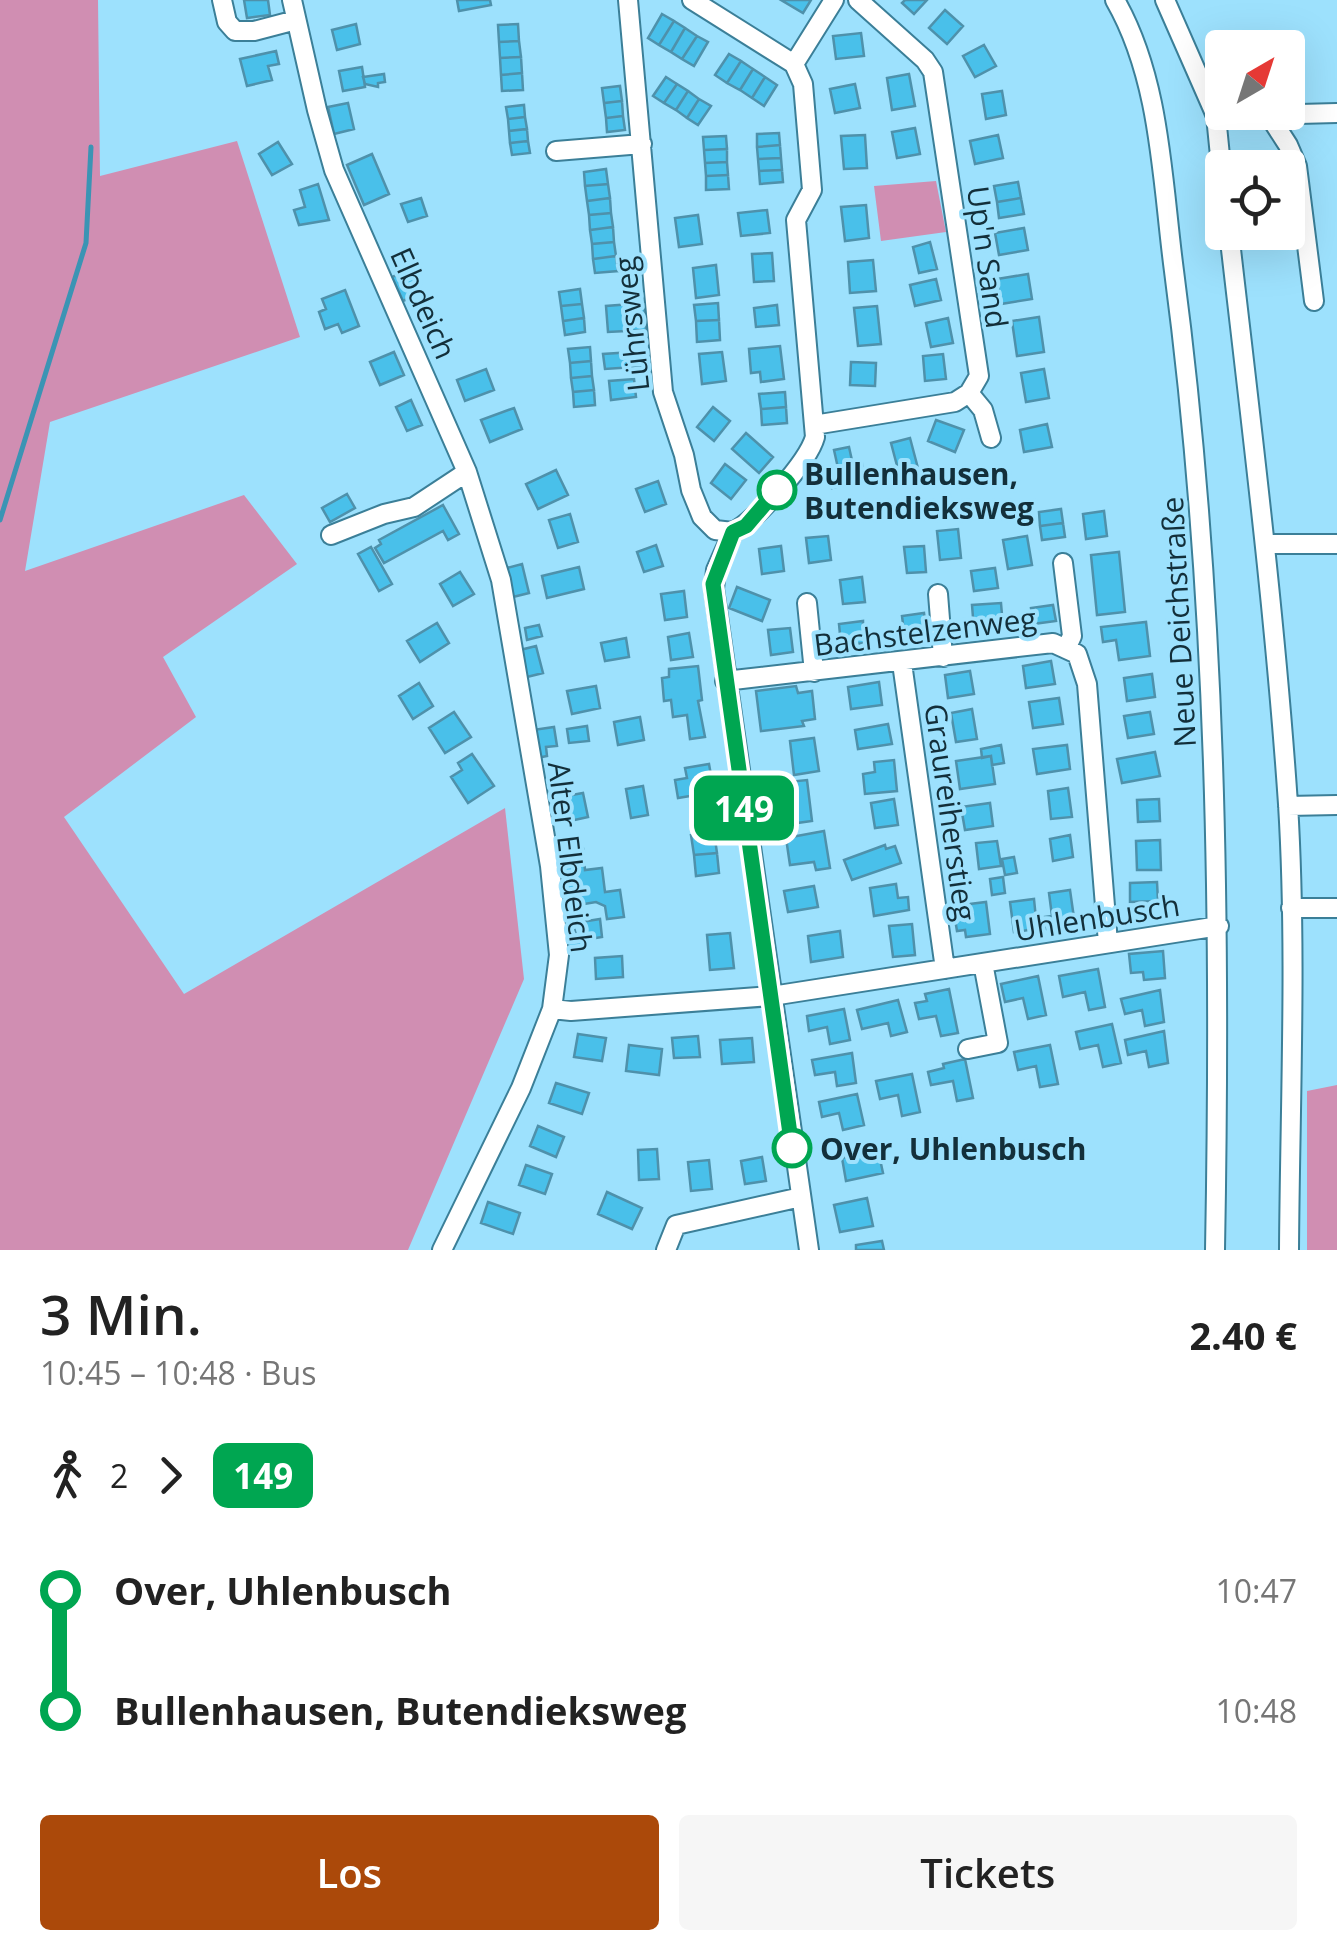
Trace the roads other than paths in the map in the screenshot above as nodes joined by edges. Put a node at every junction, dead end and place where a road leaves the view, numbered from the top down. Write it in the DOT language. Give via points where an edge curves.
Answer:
graph roads {
  1 [pos="222,0"];
  2 [pos="292,0"];
  3 [pos="628,0"];
  4 [pos="692,0"];
  5 [pos="834,0"];
  6 [pos="858,0"];
  7 [pos="1115,0"];
  8 [pos="1165,0"];
  9 [pos="296,20"];
  10 [pos="794,64"];
  11 [pos="1205,91"];
  12 [pos="1337,113"];
  13 [pos="1305,115"];
  14 [pos="1279,130"];
  15 [pos="642,144"];
  16 [pos="556,151"];
  17 [pos="1231,250"];
  18 [pos="1314,302"];
  19 [pos="969,393"];
  20 [pos="814,425"];
  21 [pos="991,438"];
  22 [pos="467,472"];
  23 [pos="733,532"];
  24 [pos="331,535"];
  25 [pos="1265,544"];
  26 [pos="1337,544"];
  27 [pos="1063,564"];
  28 [pos="938,594"];
  29 [pos="807,603"];
  30 [pos="509,627"];
  31 [pos="1066,649"];
  32 [pos="944,657"];
  33 [pos="902,663"];
  34 [pos="814,672"];
  35 [pos="726,682"];
  36 [pos="1337,805"];
  37 [pos="1288,806"];
  38 [pos="1291,908"];
  39 [pos="1337,908"];
  40 [pos="1219,926"];
  41 [pos="1108,943"];
  42 [pos="983,963"];
  43 [pos="944,969"];
  44 [pos="772,996"];
  45 [pos="552,1009"];
  46 [pos="968,1049"];
  47 [pos="801,1197"];
  48 [pos="442,1250"];
  49 [pos="666,1250"];
  50 [pos="809,1250"];
  51 [pos="1215,1250"];
  52 [pos="1289,1250"];
  1 -- 9 [label="street" via="235,31"];
  2 -- 9 [label="street, Elbdeich"];
  3 -- 15 [label="street, Lührsweg"];
  4 -- 10 [label="street"];
  5 -- 10 [label="street"];
  6 -- 19 [label="street, Up'n Sand" via="933,72 979,376"];
  7 -- 40 [label="street, Neue Deichstraße" via="1147,78 1192,411"];
  8 -- 11 [label="street"];
  9 -- 22 [label="street, Elbdeich" via="334,170"];
  10 -- 20 [label="street" via="803,84 812,190 796,220"];
  12 -- 13 [label="street"];
  14 -- 18 [label="street" via="1297,166"];
  15 -- 16 [label="street"];
  15 -- 23 [label="street, Lührsweg" via="663,392 702,517 715,530"];
  17 -- 25 [label="street"];
  19 -- 20 [label="street" via="955,402"];
  19 -- 21 [label="street" via="983,410"];
  20 -- 23 [label="street" via="808,451 746,526"];
  22 -- 24 [label="street" via="414,506"];
  22 -- 30 [label="street, Elbdeich"];
  23 -- 35 [label="street" via="714,588"];
  25 -- 26 [label="street"];
  25 -- 37 [label="street"];
  27 -- 31 [label="street" via="1072,636"];
  28 -- 32 [label="street"];
  29 -- 34 [label="street"];
  30 -- 45 [label="street, Alter Elbdeich" via="554,904"];
  31 -- 32 [label="street, Bachstelzenweg" via="1053,643"];
  31 -- 41 [label="street, Bachstelzenweg" via="1077,654 1087,684"];
  32 -- 33 [label="street, Bachstelzenweg"];
  33 -- 34 [label="street, Bachstelzenweg"];
  33 -- 43 [label="street, Graureiherstieg"];
  34 -- 35 [label="street, Bachstelzenweg"];
  35 -- 44 [label="street"];
  36 -- 37 [label="street"];
  37 -- 38 [label="street"];
  38 -- 39 [label="street"];
  38 -- 52 [label="street"];
  40 -- 41 [label="street, Uhlenbusch"];
  40 -- 51 [label="street, Neue Deichstraße"];
  41 -- 42 [label="street, Uhlenbusch"];
  42 -- 43 [label="street, Uhlenbusch"];
  42 -- 46 [label="street, Uhlenbusch" via="998,1043"];
  43 -- 44 [label="street, Uhlenbusch"];
  44 -- 45 [label="street, Uhlenbusch"];
  44 -- 47 [label="street"];
  45 -- 48 [label="street, Alter Elbdeich"];
  47 -- 49 [label="street" via="676,1226"];
  47 -- 50 [label="street"];
}
